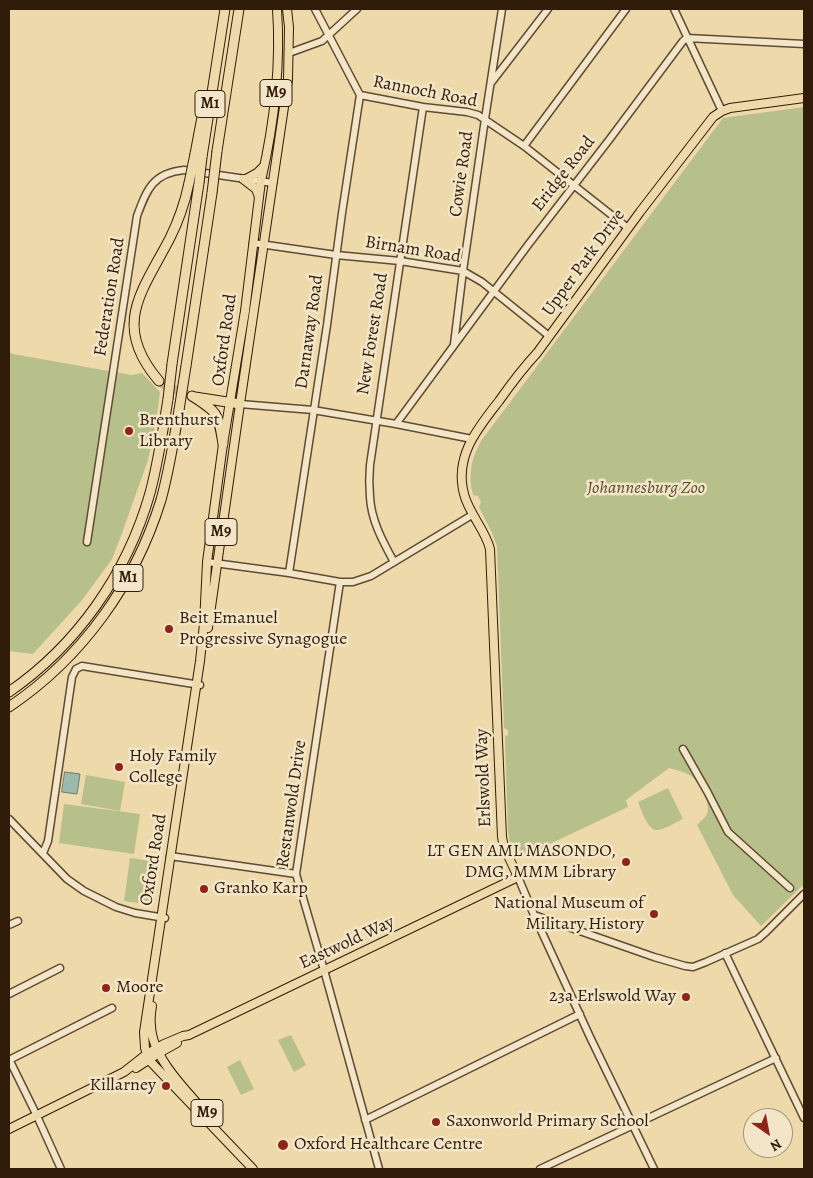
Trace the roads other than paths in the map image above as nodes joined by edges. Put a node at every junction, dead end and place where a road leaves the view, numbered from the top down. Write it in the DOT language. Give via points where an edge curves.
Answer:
graph roads {
  1 [pos="225,9"];
  2 [pos="239,9"];
  3 [pos="278,9"];
  4 [pos="287,9"];
  5 [pos="315,9"];
  6 [pos="358,9"];
  7 [pos="502,9"];
  8 [pos="548,9"];
  9 [pos="626,9"];
  10 [pos="674,9"];
  11 [pos="329,35"];
  12 [pos="687,38"];
  13 [pos="804,44"];
  14 [pos="289,53"];
  15 [pos="490,84"];
  16 [pos="360,95"];
  17 [pos="804,98"];
  18 [pos="423,107"];
  19 [pos="722,111"];
  20 [pos="485,119"];
  21 [pos="524,146"];
  22 [pos="265,164"];
  23 [pos="244,179"];
  24 [pos="261,181"];
  25 [pos="194,183"];
  26 [pos="273,183"];
  27 [pos="574,186"];
  28 [pos="259,197"];
  29 [pos="628,228"];
  30 [pos="253,243"];
  31 [pos="264,244"];
  32 [pos="336,254"];
  33 [pos="400,261"];
  34 [pos="463,272"];
  35 [pos="494,292"];
  36 [pos="549,336"];
  37 [pos="454,345"];
  38 [pos="159,382"];
  39 [pos="235,403"];
  40 [pos="314,410"];
  41 [pos="375,421"];
  42 [pos="396,424"];
  43 [pos="472,438"];
  44 [pos="224,444"];
  45 [pos="472,515"];
  46 [pos="87,542"];
  47 [pos="207,562"];
  48 [pos="394,562"];
  49 [pos="217,563"];
  50 [pos="289,573"];
  51 [pos="340,582"];
  52 [pos="198,684"];
  53 [pos="9,692"];
  54 [pos="9,707"];
  55 [pos="683,749"];
  56 [pos="9,819"];
  57 [pos="43,853"];
  58 [pos="172,856"];
  59 [pos="296,874"];
  60 [pos="518,877"];
  61 [pos="790,888"];
  62 [pos="804,894"];
  63 [pos="534,915"];
  64 [pos="163,918"];
  65 [pos="18,921"];
  66 [pos="9,925"];
  67 [pos="725,953"];
  68 [pos="60,968"];
  69 [pos="324,970"];
  70 [pos="9,994"];
  71 [pos="112,1008"];
  72 [pos="580,1014"];
  73 [pos="158,1050"];
  74 [pos="148,1057"];
  75 [pos="776,1058"];
  76 [pos="9,1059"];
  77 [pos="36,1116"];
  78 [pos="804,1118"];
  79 [pos="364,1120"];
  80 [pos="632,1125"];
  81 [pos="9,1130"];
  82 [pos="61,1169"];
  83 [pos="253,1169"];
  84 [pos="259,1169"];
  85 [pos="379,1169"];
  86 [pos="540,1169"];
  87 [pos="654,1169"];
  1 -- 25 [label="highway, M1, bridge"];
  2 -- 54 [label="highway, M1, bridge" via="179,410 161,498 143,549 108,610 76,650"];
  3 -- 22 [label="main road, Oxford Road / M9" via="276,91"];
  4 -- 14 [label="main road, Oxford Road / M9"];
  5 -- 11 [label="street"];
  6 -- 11 [label="street"];
  7 -- 15 [label="street, Cowie Road"];
  8 -- 15 [label="street"];
  9 -- 21 [label="street"];
  10 -- 12 [label="street"];
  11 -- 14 [label="street" via="322,41"];
  11 -- 16 [label="street"];
  12 -- 13 [label="street"];
  12 -- 19 [label="street"];
  12 -- 27 [label="street, Eridge Road"];
  14 -- 26 [label="main road, Oxford Road / M9"];
  15 -- 20 [label="street, Cowie Road"];
  16 -- 18 [label="street, Rannoch Road"];
  16 -- 32 [label="street, Darnaway Road"];
  17 -- 19 [label="main road"];
  18 -- 20 [label="street, Rannoch Road" via="467,112"];
  18 -- 33 [label="street, New Forest Road"];
  19 -- 29 [label="main road, Upper Park Drive" via="696,138"];
  20 -- 21 [label="street, Rannoch Road"];
  20 -- 34 [label="street, Cowie Road"];
  21 -- 27 [label="street, Rannoch Road"];
  22 -- 23 [label="main road" via="257,173"];
  22 -- 24 [label="main road, Oxford Road / M9"];
  23 -- 24 [label="street, Federation Road"];
  23 -- 28 [label="main road" via="256,189"];
  23 -- 46 [label="street, Federation Road" via="179,170 164,175 147,191 137,216"];
  24 -- 26 [label="street, Federation Road"];
  24 -- 28 [label="main road, Oxford Road / M9"];
  25 -- 38 [label="highway" via="141,291 136,308 134,321 140,352"];
  25 -- 53 [label="highway, M1, bridge" via="168,400 157,462 140,523 119,569 73,636"];
  26 -- 31 [label="main road, Oxford Road / M9"];
  27 -- 29 [label="street, Rannoch Road"];
  27 -- 35 [label="street, Eridge Road"];
  28 -- 30 [label="main road, Oxford Road / M9"];
  29 -- 36 [label="main road, Upper Park Drive"];
  30 -- 31 [label="street, Birnam Road"];
  30 -- 39 [label="main road, Oxford Road / M9"];
  31 -- 32 [label="street, Birnam Road"];
  31 -- 39 [label="main road, Oxford Road / M9"];
  32 -- 33 [label="street, Birnam Road"];
  32 -- 40 [label="street, Darnaway Road"];
  33 -- 34 [label="street, Birnam Road"];
  33 -- 41 [label="street, New Forest Road"];
  34 -- 35 [label="street, Birnam Road"];
  34 -- 37 [label="street, Cowie Road"];
  35 -- 36 [label="street, Birnam Road"];
  35 -- 37 [label="street, Eridge Road"];
  36 -- 43 [label="main road, Upper Park Drive"];
  37 -- 42 [label="street, Eridge Road"];
  39 -- 40 [label="street"];
  39 -- 44 [label="main road, Oxford Road / M9"];
  39 -- 44 [label="highway" via="190,396 217,415"];
  39 -- 49 [label="main road, Oxford Road / M9"];
  40 -- 41 [label="street"];
  40 -- 50 [label="street, Darnaway Road"];
  41 -- 42 [label="street"];
  41 -- 48 [label="street, New Forest Road" via="370,498 378,530"];
  42 -- 43 [label="street"];
  43 -- 45 [label="main road, Upper Park Drive" via="461,475 464,496"];
  44 -- 47 [label="main road, Oxford Road / M9"];
  45 -- 48 [label="street"];
  45 -- 60 [label="main road, Erlswold Way" via="490,549 502,837"];
  47 -- 49 [label="street"];
  47 -- 52 [label="main road, Oxford Road / M9"];
  48 -- 51 [label="street" via="364,579"];
  49 -- 50 [label="street"];
  49 -- 52 [label="main road, Oxford Road / M9"];
  50 -- 51 [label="street"];
  51 -- 59 [label="street, Restanwold Drive"];
  52 -- 57 [label="street" via="82,666 76,669 72,677 48,841"];
  52 -- 58 [label="main road, Oxford Road / M9"];
  55 -- 61 [label="street" via="728,832"];
  56 -- 57 [label="street"];
  57 -- 64 [label="street" via="67,879 99,900 123,910"];
  58 -- 59 [label="street"];
  58 -- 64 [label="main road, Oxford Road / M9"];
  59 -- 69 [label="street, Restanwold Drive"];
  60 -- 63 [label="street, Erlswold Way"];
  60 -- 69 [label="main road, Eastwold Way"];
  62 -- 67 [label="street" via="762,936"];
  63 -- 67 [label="street" via="685,966 696,966"];
  63 -- 72 [label="street, Erlswold Way"];
  64 -- 73 [label="main road, Oxford Road / M9" via="151,1019"];
  64 -- 74 [label="main road, Oxford Road / M9" via="144,1028"];
  65 -- 66 [label="street"];
  67 -- 75 [label="street"];
  68 -- 70 [label="street"];
  69 -- 73 [label="main road, Eastwold Way"];
  69 -- 79 [label="street, Restanwold Drive"];
  71 -- 76 [label="street"];
  72 -- 79 [label="street"];
  72 -- 80 [label="street, Erlswold Way"];
  73 -- 74 [label="main road, Eastwold Way"];
  73 -- 84 [label="main road, Oxford Road / M9" via="192,1097"];
  74 -- 77 [label="main road, Eastwold Way" via="136,1068"];
  74 -- 83 [label="main road, M9"];
  75 -- 78 [label="street"];
  75 -- 80 [label="street"];
  76 -- 77 [label="street"];
  77 -- 81 [label="main road, Eastwold Way"];
  77 -- 82 [label="street"];
  79 -- 85 [label="street, Restanwold Drive"];
  80 -- 86 [label="street"];
  80 -- 87 [label="street, Erlswold Way"];
}
